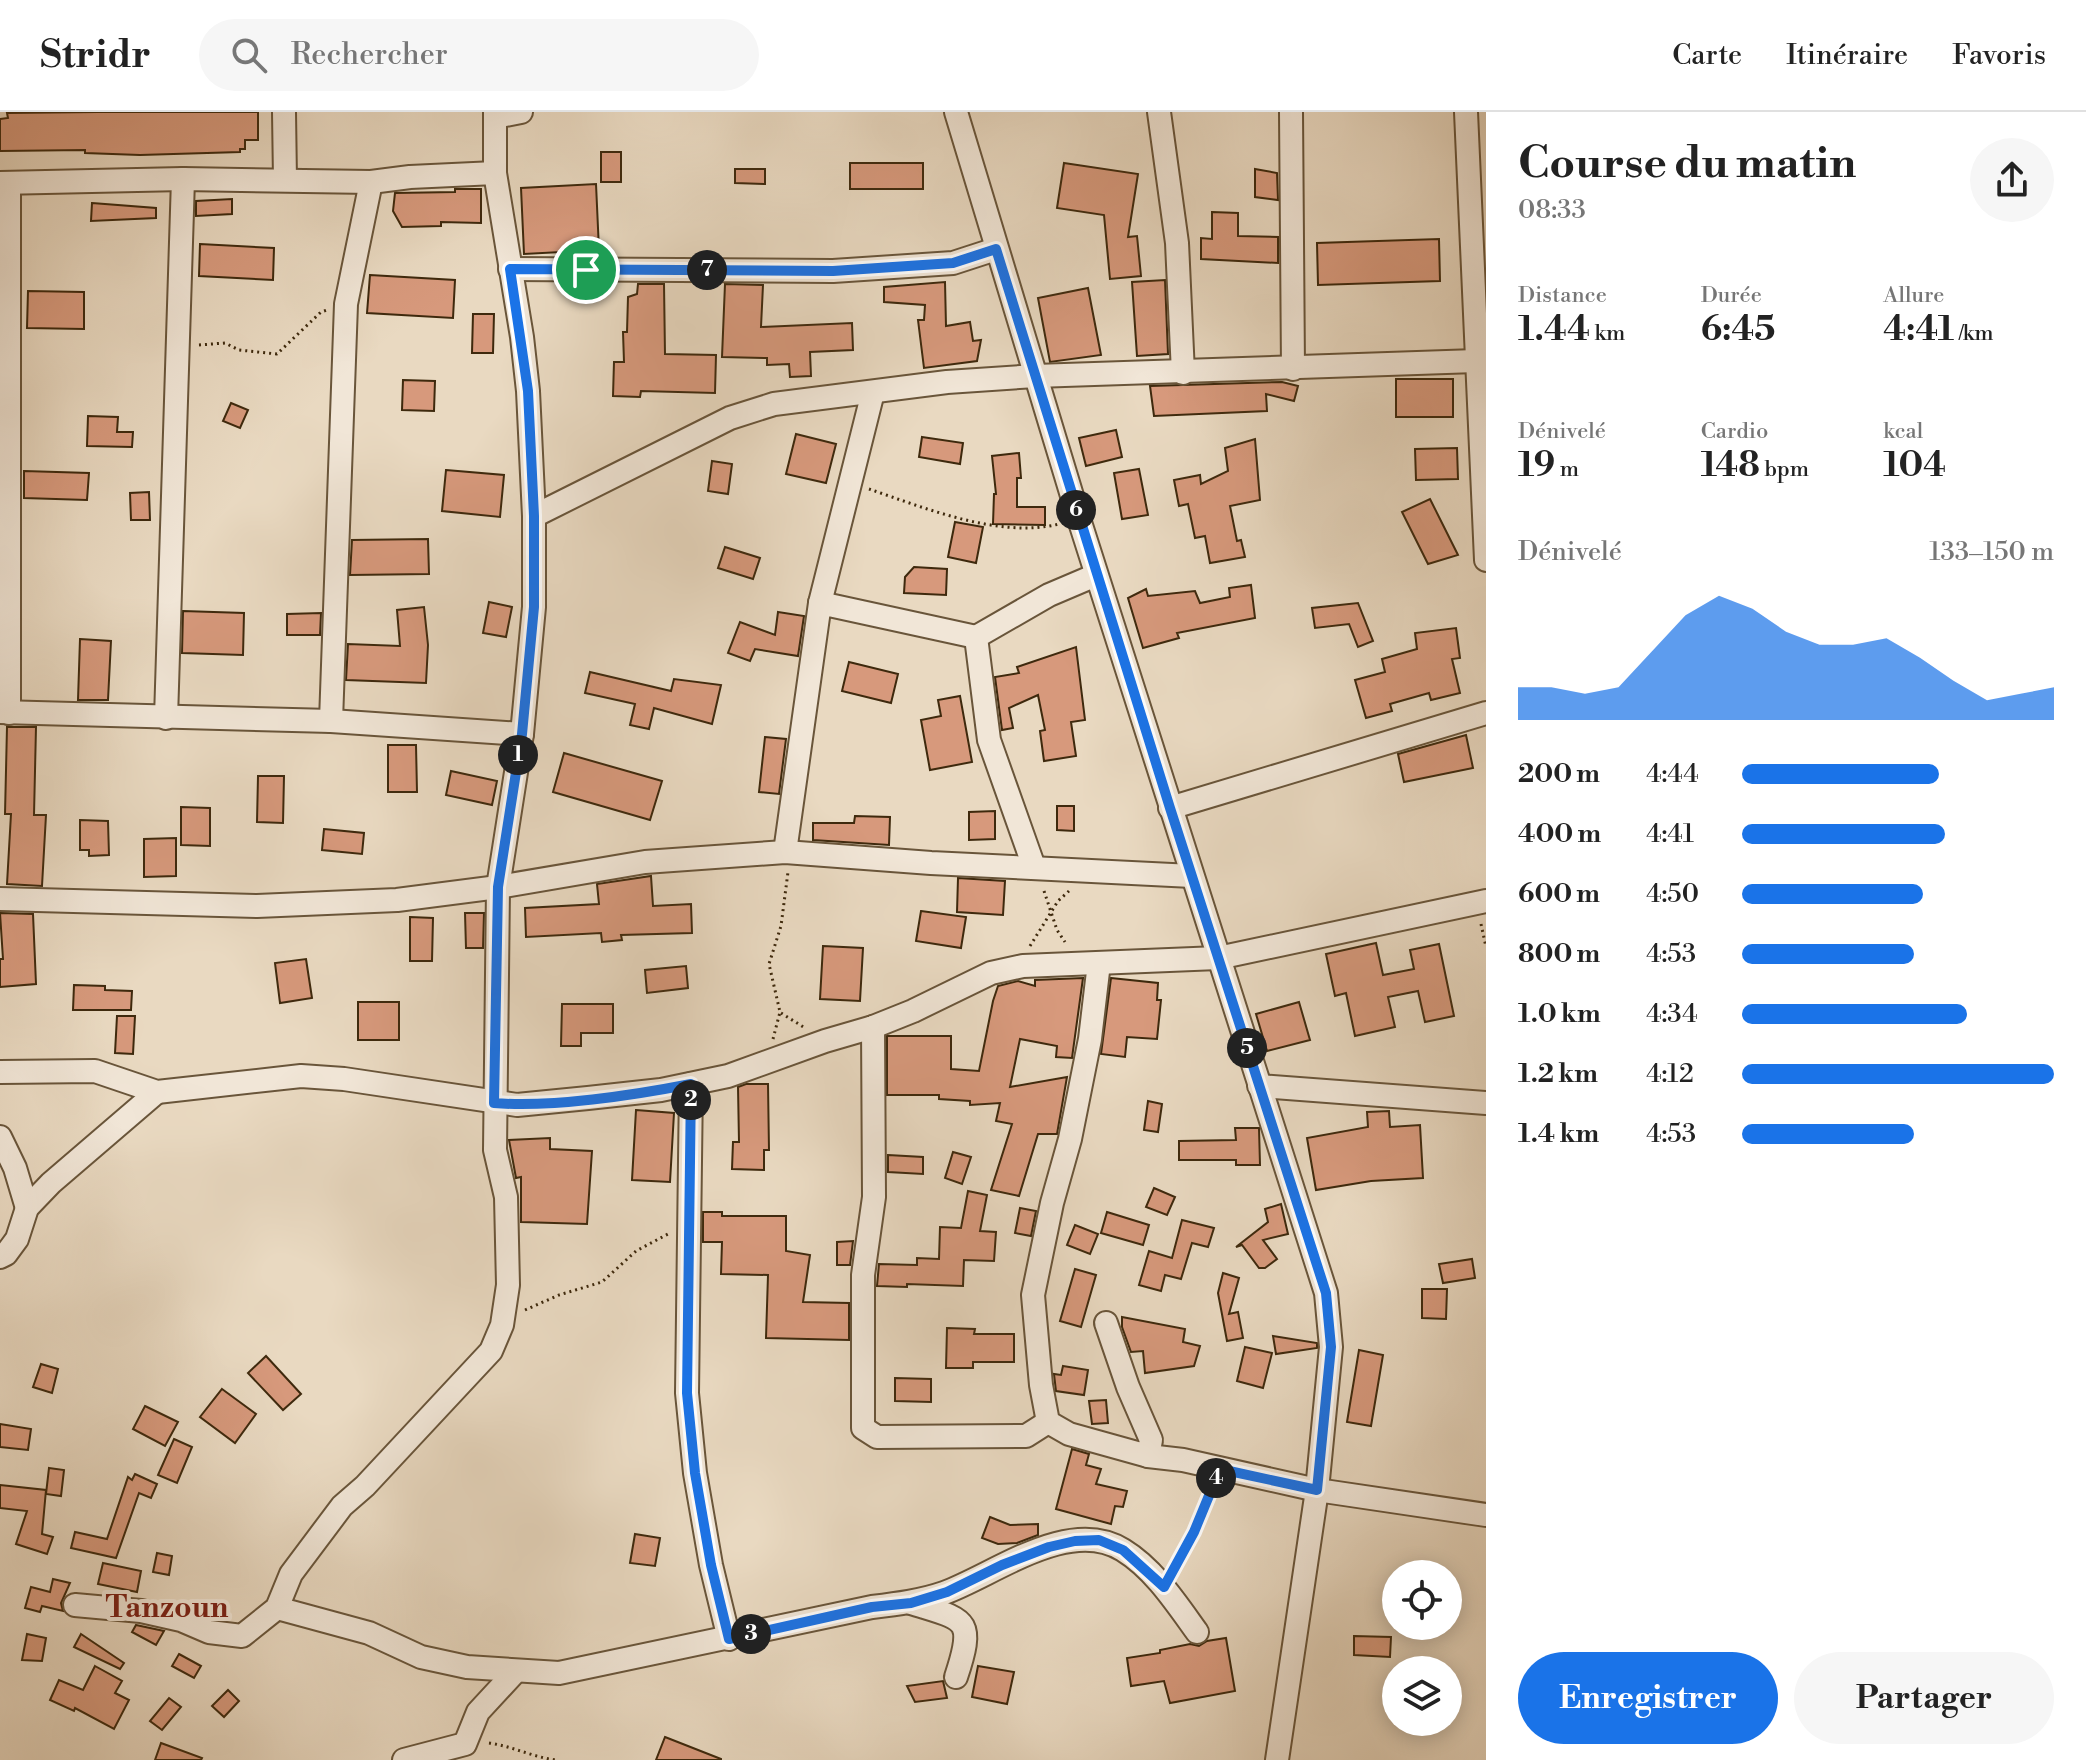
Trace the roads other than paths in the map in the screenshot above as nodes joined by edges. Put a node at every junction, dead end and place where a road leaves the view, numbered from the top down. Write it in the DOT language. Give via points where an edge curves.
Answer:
graph roads {
  1 [pos="284,112"];
  2 [pos="521,112"];
  3 [pos="956,112"];
  4 [pos="1159,112"];
  5 [pos="1291,112"];
  6 [pos="1466,112"];
  7 [pos="495,114"];
  8 [pos="495,173"];
  9 [pos="183,179"];
  10 [pos="285,180"];
  11 [pos="371,182"];
  12 [pos="4,183"];
  13 [pos="996,249"];
  14 [pos="510,269"];
  15 [pos="1480,299"];
  16 [pos="1476,361"];
  17 [pos="1293,369"];
  18 [pos="1183,373"];
  19 [pos="1035,376"];
  20 [pos="873,392"];
  21 [pos="534,516"];
  22 [pos="1486,560"];
  23 [pos="1096,575"];
  24 [pos="820,603"];
  25 [pos="976,637"];
  26 [pos="4,713"];
  27 [pos="1486,713"];
  28 [pos="166,718"];
  29 [pos="331,721"];
  30 [pos="522,734"];
  31 [pos="1170,808"];
  32 [pos="785,852"];
  33 [pos="1034,867"];
  34 [pos="1192,876"];
  35 [pos="498,887"];
  36 [pos="0,899"];
  37 [pos="1481,902"];
  38 [pos="1218,958"];
  39 [pos="1094,963"];
  40 [pos="873,1027"];
  41 [pos="0,1072"];
  42 [pos="691,1084"];
  43 [pos="1259,1086"];
  44 [pos="157,1092"];
  45 [pos="494,1103"];
  46 [pos="1486,1103"];
  47 [pos="0,1137"];
  48 [pos="27,1208"];
  49 [pos="0,1257"];
  50 [pos="1106,1323"];
  51 [pos="1048,1422"];
  52 [pos="1148,1456"];
  53 [pos="1317,1490"];
  54 [pos="1486,1515"];
  55 [pos="911,1603"];
  56 [pos="75,1605"];
  57 [pos="277,1608"];
  58 [pos="1197,1632"];
  59 [pos="729,1639"];
  60 [pos="515,1672"];
  61 [pos="956,1677"];
  62 [pos="404,1760"];
  63 [pos="1277,1760"];
  1 -- 10 [label="street"];
  2 -- 7 [label="street"];
  3 -- 13 [label="street"];
  4 -- 18 [label="street" via="1178,256"];
  5 -- 17 [label="street"];
  6 -- 15 [label="street"];
  7 -- 8 [label="street"];
  8 -- 11 [label="street"];
  8 -- 14 [label="street"];
  9 -- 10 [label="street"];
  9 -- 12 [label="street"];
  9 -- 28 [label="street"];
  10 -- 11 [label="street"];
  11 -- 29 [label="street" via="346,304"];
  12 -- 26 [label="street"];
  13 -- 14 [label="street" via="953,263 833,271"];
  13 -- 19 [label="street"];
  14 -- 21 [label="street" via="528,391"];
  15 -- 16 [label="street"];
  16 -- 17 [label="street"];
  16 -- 22 [label="street"];
  17 -- 18 [label="street"];
  18 -- 19 [label="street"];
  19 -- 20 [label="street"];
  19 -- 23 [label="street"];
  20 -- 21 [label="street" via="774,404 730,418"];
  20 -- 24 [label="street"];
  21 -- 30 [label="street" via="534,607"];
  23 -- 25 [label="street"];
  23 -- 31 [label="street"];
  24 -- 25 [label="street"];
  24 -- 32 [label="street"];
  25 -- 33 [label="street" via="989,740"];
  26 -- 28 [label="street"];
  27 -- 31 [label="street"];
  28 -- 29 [label="street"];
  29 -- 30 [label="street"];
  30 -- 35 [label="street"];
  31 -- 34 [label="street"];
  32 -- 33 [label="street"];
  32 -- 35 [label="street" via="645,862"];
  33 -- 34 [label="street"];
  34 -- 38 [label="street"];
  35 -- 36 [label="street" via="397,900 257,906"];
  35 -- 45 [label="street"];
  37 -- 38 [label="street"];
  38 -- 39 [label="street"];
  38 -- 43 [label="street"];
  39 -- 40 [label="street" via="991,973"];
  39 -- 51 [label="street" via="1090,1039 1033,1295"];
  40 -- 42 [label="street"];
  40 -- 51 [label="street" via="874,1197 863,1275 863,1428 877,1437 1026,1436"];
  41 -- 44 [label="street" via="95,1071"];
  42 -- 45 [label="street" via="531,1104"];
  42 -- 59 [label="street" via="689,1431"];
  43 -- 46 [label="street"];
  43 -- 53 [label="street" via="1326,1293 1331,1347"];
  44 -- 45 [label="street" via="301,1076"];
  44 -- 48 [label="street"];
  45 -- 57 [label="street" via="495,1150 506,1197 508,1285 502,1325 491,1351 342,1506 291,1574"];
  47 -- 48 [label="street"];
  48 -- 49 [label="street" via="17,1239"];
  50 -- 52 [label="street" via="1151,1440"];
  51 -- 52 [label="street" via="1069,1434"];
  52 -- 53 [label="street"];
  53 -- 54 [label="street"];
  53 -- 63 [label="street"];
  55 -- 58 [label="street" via="1037,1551 1099,1540 1123,1550 1164,1587"];
  55 -- 59 [label="street"];
  55 -- 61 [label="street" via="956,1617 963,1625 967,1644"];
  56 -- 57 [label="street" via="141,1611 209,1632 242,1636"];
  57 -- 60 [label="street" via="369,1633 421,1657"];
  59 -- 60 [label="street" via="559,1673"];
  60 -- 62 [label="street" via="478,1712 465,1744"];
}
